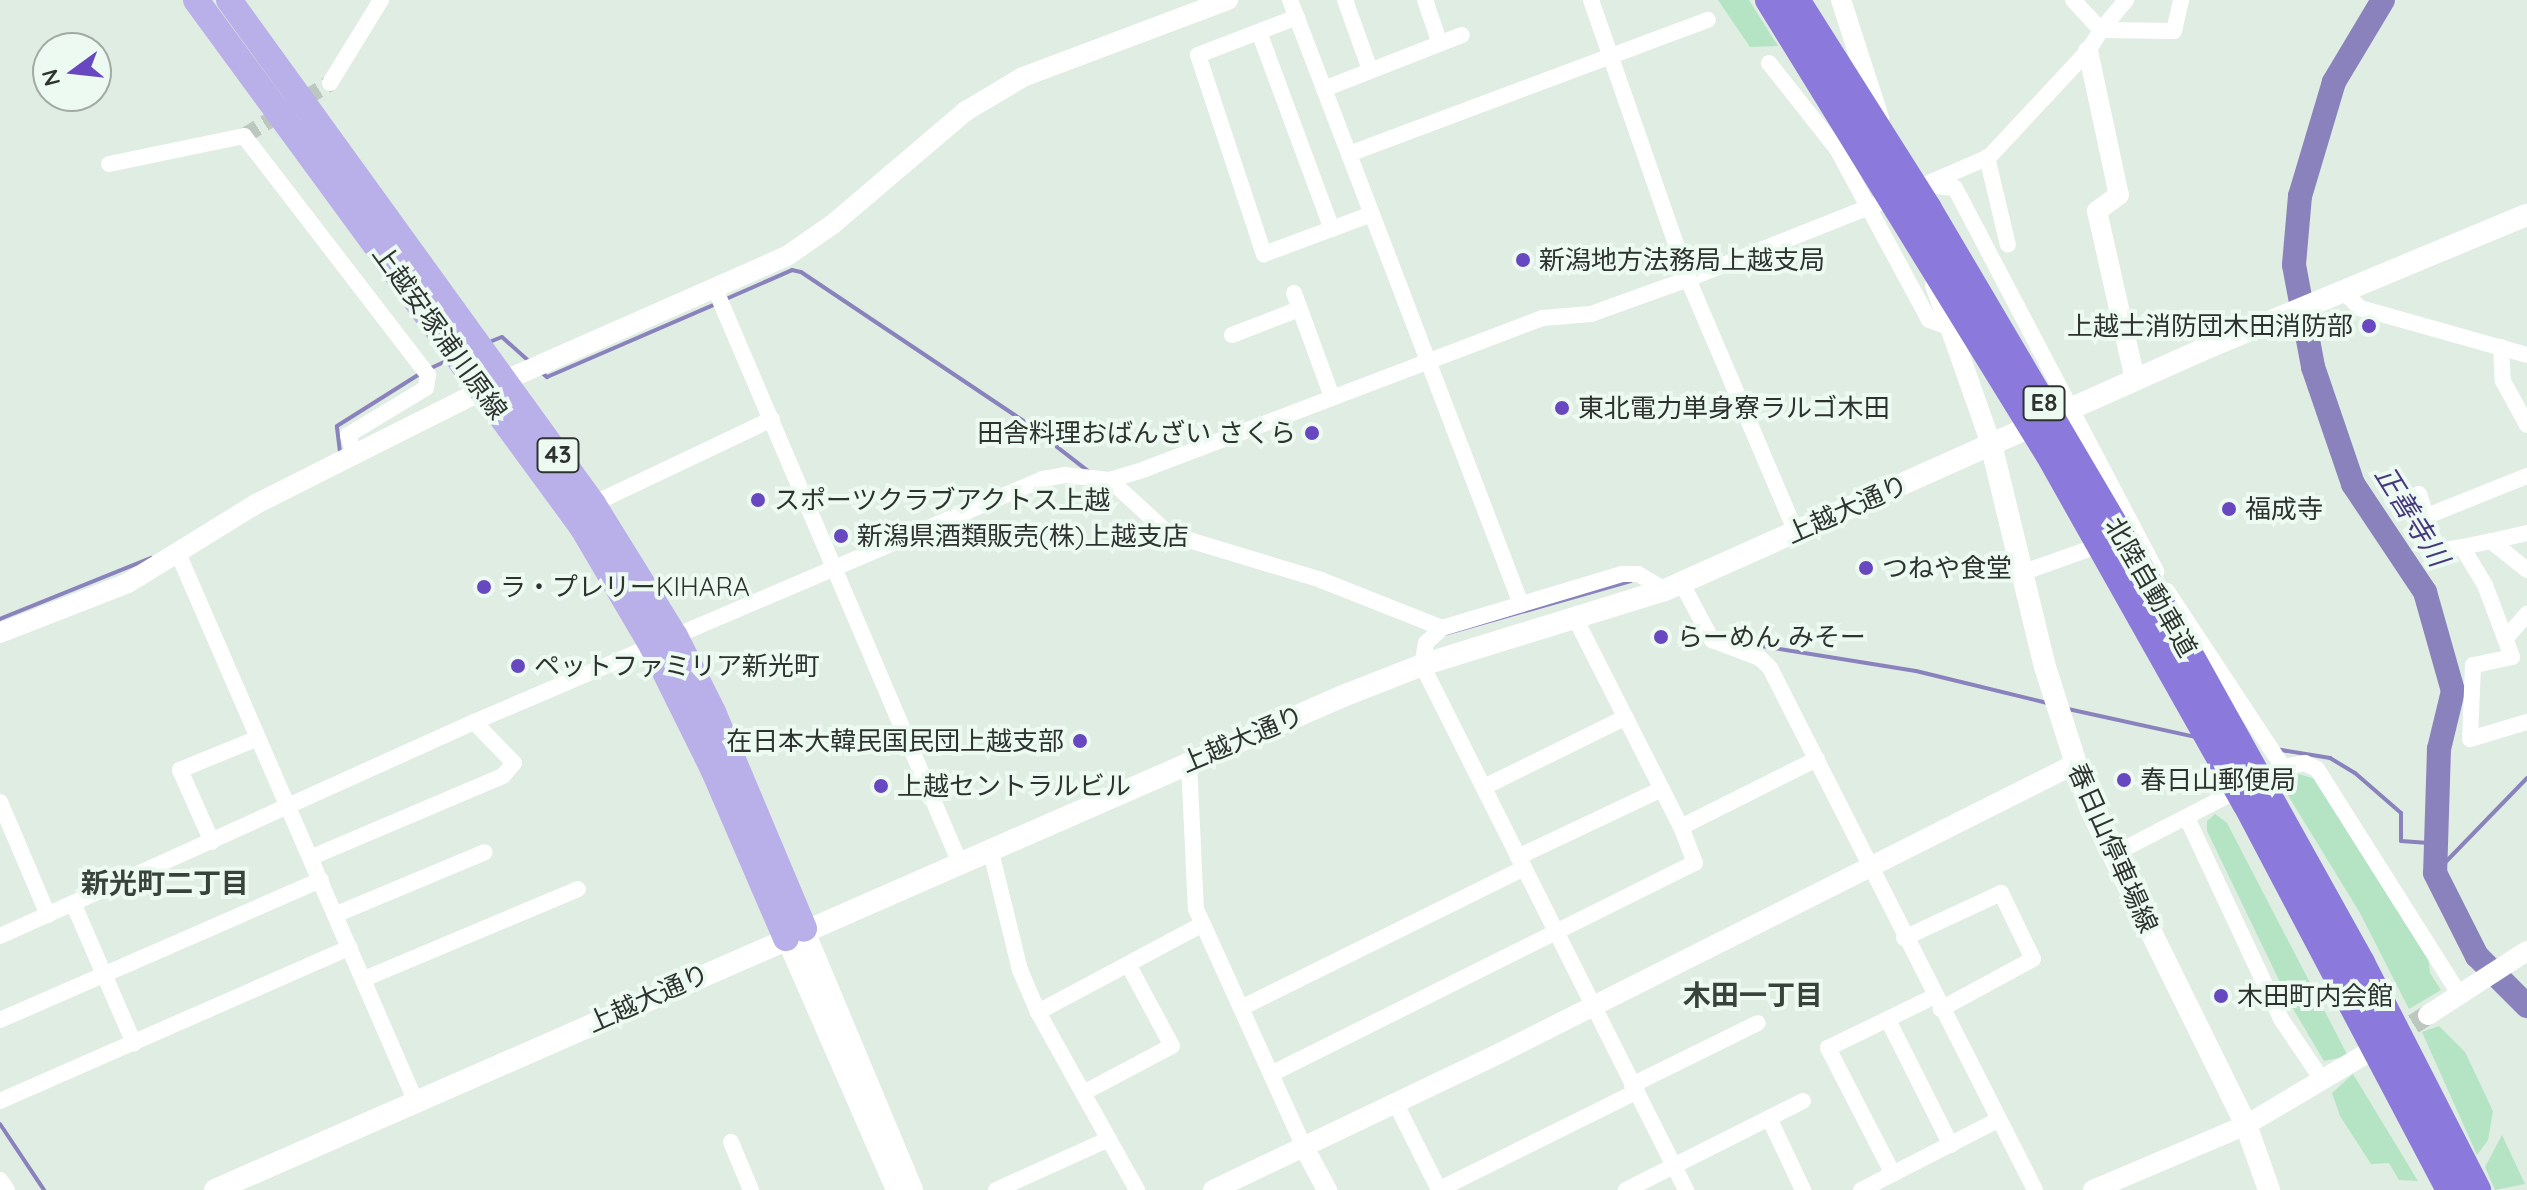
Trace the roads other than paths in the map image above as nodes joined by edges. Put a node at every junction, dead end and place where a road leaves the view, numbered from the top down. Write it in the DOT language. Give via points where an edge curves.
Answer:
graph roads {
  1 [pos="196,0"];
  2 [pos="381,0"];
  3 [pos="1228,0"];
  4 [pos="1290,0"];
  5 [pos="1345,0"];
  6 [pos="1425,0"];
  7 [pos="1591,0"];
  8 [pos="1769,0"];
  9 [pos="1841,0"];
  10 [pos="2073,0"];
  11 [pos="2126,0"];
  12 [pos="2181,0"];
  13 [pos="236,10"];
  14 [pos="1297,17"];
  15 [pos="1799,18"];
  16 [pos="1708,20"];
  17 [pos="2101,30"];
  18 [pos="1259,32"];
  19 [pos="1462,35"];
  20 [pos="1440,44"];
  21 [pos="2088,51"];
  22 [pos="1611,55"];
  23 [pos="1769,63"];
  24 [pos="1370,70"];
  25 [pos="330,83"];
  26 [pos="1324,89"];
  27 [pos="1349,154"];
  28 [pos="1987,157"];
  29 [pos="109,164"];
  30 [pos="1924,185"];
  31 [pos="1903,193"];
  32 [pos="1870,208"];
  33 [pos="1372,214"];
  34 [pos="2527,215"];
  35 [pos="1332,229"];
  36 [pos="2008,245"];
  37 [pos="1688,279"];
  38 [pos="716,291"];
  39 [pos="2334,296"];
  40 [pos="1949,327"];
  41 [pos="1232,335"];
  42 [pos="2501,347"];
  43 [pos="2527,355"];
  44 [pos="1428,359"];
  45 [pos="2135,380"];
  46 [pos="493,385"];
  47 [pos="1332,397"];
  48 [pos="2070,408"];
  49 [pos="772,419"];
  50 [pos="2527,425"];
  51 [pos="1991,444"];
  52 [pos="355,456"];
  53 [pos="2527,476"];
  54 [pos="1110,480"];
  55 [pos="2419,494"];
  56 [pos="593,504"];
  57 [pos="2427,516"];
  58 [pos="1796,532"];
  59 [pos="2136,533"];
  60 [pos="2527,533"];
  61 [pos="2491,541"];
  62 [pos="2462,547"];
  63 [pos="177,551"];
  64 [pos="836,569"];
  65 [pos="2527,570"];
  66 [pos="2024,572"];
  67 [pos="1673,586"];
  68 [pos="1521,604"];
  69 [pos="2527,614"];
  70 [pos="1575,618"];
  71 [pos="1442,628"];
  72 [pos="0,633"];
  73 [pos="2506,638"];
  74 [pos="663,641"];
  75 [pos="1422,665"];
  76 [pos="1626,717"];
  77 [pos="474,722"];
  78 [pos="2527,722"];
  79 [pos="258,738"];
  80 [pos="1817,759"];
  81 [pos="1189,763"];
  82 [pos="2075,764"];
  83 [pos="2283,767"];
  84 [pos="1484,787"];
  85 [pos="1662,789"];
  86 [pos="0,802"];
  87 [pos="289,808"];
  88 [pos="2187,818"];
  89 [pos="1681,827"];
  90 [pos="212,842"];
  91 [pos="990,848"];
  92 [pos="485,852"];
  93 [pos="2112,855"];
  94 [pos="312,857"];
  95 [pos="959,861"];
  96 [pos="1521,862"];
  97 [pos="1871,866"];
  98 [pos="321,880"];
  99 [pos="578,889"];
  100 [pos="73,903"];
  101 [pos="337,914"];
  102 [pos="48,915"];
  103 [pos="1201,925"];
  104 [pos="1556,931"];
  105 [pos="795,934"];
  106 [pos="0,936"];
  107 [pos="1904,938"];
  108 [pos="350,947"];
  109 [pos="2527,951"];
  110 [pos="1129,966"];
  111 [pos="105,975"];
  112 [pos="364,979"];
  113 [pos="2469,990"];
  114 [pos="1937,1003"];
  115 [pos="1593,1007"];
  116 [pos="1241,1008"];
  117 [pos="1038,1012"];
  118 [pos="2428,1015"];
  119 [pos="0,1020"];
  120 [pos="1888,1020"];
  121 [pos="1758,1023"];
  122 [pos="134,1043"];
  123 [pos="2364,1055"];
  124 [pos="1275,1072"];
  125 [pos="2323,1081"];
  126 [pos="1634,1088"];
  127 [pos="1085,1092"];
  128 [pos="415,1100"];
  129 [pos="0,1101"];
  130 [pos="1803,1101"];
  131 [pos="1396,1104"];
  132 [pos="1769,1118"];
  133 [pos="1998,1120"];
  134 [pos="2246,1125"];
  135 [pos="1109,1139"];
  136 [pos="2438,1140"];
  137 [pos="731,1142"];
  138 [pos="1951,1145"];
  139 [pos="1305,1149"];
  140 [pos="1673,1165"];
  141 [pos="1893,1174"];
  142 [pos="0,1180"];
  143 [pos="244,1184"];
  144 [pos="7,1190"];
  145 [pos="215,1190"];
  146 [pos="751,1190"];
  147 [pos="896,1190"];
  148 [pos="913,1190"];
  149 [pos="996,1190"];
  150 [pos="1137,1190"];
  151 [pos="1213,1190"];
  152 [pos="1327,1190"];
  153 [pos="1438,1190"];
  154 [pos="1626,1190"];
  155 [pos="1686,1190"];
  156 [pos="1803,1190"];
  157 [pos="1861,1190"];
  158 [pos="2035,1190"];
  159 [pos="2093,1190"];
  160 [pos="2269,1190"];
  161 [pos="2450,1190"];
  162 [pos="2477,1190"];
  1 -- 46 [label="main road, 上越安塚浦川原線 / 43"];
  2 -- 25 [label="street"];
  3 -- 38 [label="street" via="995,92 833,224 787,256"];
  4 -- 14 [label="street"];
  5 -- 24 [label="street"];
  6 -- 20 [label="street"];
  7 -- 22 [label="street"];
  8 -- 15 [label="highway, 北陸自動車道 / E8"];
  9 -- 31 [label="street"];
  10 -- 17 [label="street"];
  11 -- 17 [label="street"];
  12 -- 17 [label="street" via="2174,31"];
  13 -- 46 [label="main road, 上越安塚浦川原線 / 43"];
  14 -- 18 [label="street"];
  14 -- 26 [label="street"];
  15 -- 136 [label="highway, 北陸自動車道 / E8" via="2070,447"];
  16 -- 22 [label="street"];
  17 -- 21 [label="street"];
  18 -- 35 [label="street"];
  18 -- 35 [label="street" via="1198,55 1264,254"];
  19 -- 20 [label="street"];
  20 -- 24 [label="street"];
  21 -- 28 [label="street"];
  21 -- 45 [label="street" via="2119,195 2097,211"];
  22 -- 27 [label="street"];
  22 -- 37 [label="street"];
  23 -- 32 [label="street" via="1837,149"];
  24 -- 26 [label="street"];
  26 -- 27 [label="street"];
  27 -- 33 [label="street"];
  28 -- 30 [label="street"];
  28 -- 36 [label="street"];
  29 -- 52 [label="street" via="244,136 428,375 426,388 348,435"];
  30 -- 31 [label="street"];
  30 -- 48 [label="street" via="1955,188"];
  31 -- 32 [label="street"];
  31 -- 40 [label="street"];
  32 -- 37 [label="street"];
  32 -- 40 [label="street" via="1929,320"];
  33 -- 35 [label="street"];
  33 -- 44 [label="street"];
  34 -- 39 [label="main road"];
  37 -- 44 [label="street" via="1591,314 1543,318"];
  37 -- 58 [label="street"];
  38 -- 46 [label="street"];
  38 -- 49 [label="street"];
  39 -- 42 [label="street"];
  39 -- 45 [label="main road, 上越大通り"];
  40 -- 51 [label="street"];
  41 -- 47 [label="street" via="1296,301"];
  42 -- 43 [label="street"];
  42 -- 50 [label="street" via="2503,381"];
  44 -- 47 [label="street"];
  44 -- 68 [label="street"];
  45 -- 48 [label="main road, 上越大通り"];
  46 -- 52 [label="street"];
  46 -- 56 [label="main road, 上越安塚浦川原線 / 43"];
  46 -- 74 [label="main road, 上越安塚浦川原線 / 43" via="582,527"];
  47 -- 54 [label="street"];
  48 -- 51 [label="main road, 上越大通り"];
  48 -- 59 [label="street"];
  49 -- 56 [label="street"];
  49 -- 64 [label="street"];
  51 -- 58 [label="main road, 上越大通り"];
  51 -- 66 [label="main road, 春日山停車場線"];
  52 -- 63 [label="street" via="256,504"];
  53 -- 57 [label="street"];
  54 -- 64 [label="street" via="1065,475 1043,479"];
  54 -- 71 [label="street" via="1169,534 1321,580"];
  55 -- 57 [label="street"];
  56 -- 74 [label="main road, 上越安塚浦川原線 / 43"];
  57 -- 62 [label="street" via="2437,551"];
  58 -- 67 [label="main road, 上越大通り"];
  59 -- 66 [label="street"];
  59 -- 83 [label="street" via="2163,584"];
  60 -- 61 [label="street"];
  61 -- 62 [label="street"];
  61 -- 65 [label="street"];
  62 -- 73 [label="street"];
  63 -- 72 [label="street" via="128,583"];
  63 -- 79 [label="street"];
  64 -- 74 [label="street"];
  64 -- 95 [label="street"];
  66 -- 82 [label="main road, 春日山停車場線" via="2045,667"];
  67 -- 68 [label="street" via="1622,574"];
  67 -- 70 [label="main road, 上越大通り"];
  67 -- 80 [label="street" via="1712,640 1760,658 1770,668"];
  68 -- 71 [label="street"];
  69 -- 73 [label="street"];
  70 -- 75 [label="main road, 上越大通り"];
  70 -- 76 [label="street"];
  71 -- 75 [label="street" via="1426,643"];
  73 -- 78 [label="street" via="2512,657 2473,665 2470,739"];
  74 -- 77 [label="street"];
  74 -- 105 [label="main road, 上越安塚浦川原線 / 43" via="714,771"];
  75 -- 81 [label="main road, 上越大通り"];
  75 -- 84 [label="street"];
  76 -- 84 [label="street"];
  76 -- 85 [label="street"];
  77 -- 87 [label="street"];
  77 -- 94 [label="street" via="514,763 503,776"];
  79 -- 87 [label="street"];
  79 -- 90 [label="street" via="180,770"];
  80 -- 89 [label="street"];
  80 -- 97 [label="street"];
  81 -- 91 [label="main road, 上越大通り"];
  81 -- 103 [label="street" via="1192,879"];
  82 -- 93 [label="main road, 春日山停車場線"];
  82 -- 97 [label="street"];
  83 -- 88 [label="street"];
  83 -- 113 [label="street" via="2305,763 2317,769"];
  84 -- 96 [label="street"];
  85 -- 89 [label="street"];
  85 -- 96 [label="street"];
  86 -- 102 [label="street"];
  87 -- 90 [label="street"];
  87 -- 94 [label="street"];
  88 -- 93 [label="street"];
  88 -- 125 [label="street" via="2281,1019"];
  89 -- 104 [label="street" via="1695,863"];
  90 -- 100 [label="street"];
  91 -- 95 [label="main road, 上越大通り"];
  91 -- 117 [label="street" via="1020,970"];
  92 -- 101 [label="street"];
  93 -- 134 [label="main road, 春日山停車場線"];
  94 -- 98 [label="street"];
  95 -- 105 [label="main road, 上越大通り"];
  96 -- 104 [label="street"];
  96 -- 116 [label="street"];
  97 -- 107 [label="street"];
  97 -- 115 [label="street"];
  98 -- 101 [label="street"];
  98 -- 111 [label="street"];
  99 -- 112 [label="street"];
  100 -- 102 [label="street"];
  100 -- 111 [label="street"];
  101 -- 108 [label="street"];
  102 -- 106 [label="street"];
  103 -- 110 [label="street"];
  103 -- 116 [label="street"];
  104 -- 115 [label="street"];
  104 -- 124 [label="street"];
  105 -- 128 [label="main road, 上越大通り"];
  105 -- 147 [label="street"];
  105 -- 148 [label="street"];
  107 -- 114 [label="street"];
  107 -- 114 [label="street" via="2001,893 2033,959"];
  108 -- 112 [label="street"];
  108 -- 122 [label="street"];
  109 -- 113 [label="street"];
  110 -- 117 [label="street"];
  110 -- 127 [label="street" via="1172,1046"];
  111 -- 119 [label="street"];
  111 -- 122 [label="street"];
  112 -- 128 [label="street"];
  113 -- 118 [label="street"];
  114 -- 120 [label="street"];
  114 -- 133 [label="street"];
  115 -- 126 [label="street"];
  115 -- 131 [label="street"];
  116 -- 124 [label="street"];
  117 -- 127 [label="street"];
  120 -- 138 [label="street"];
  120 -- 141 [label="street" via="1828,1048"];
  121 -- 126 [label="street"];
  122 -- 129 [label="street"];
  123 -- 125 [label="street"];
  124 -- 139 [label="street"];
  125 -- 134 [label="street"];
  126 -- 140 [label="street"];
  126 -- 153 [label="street"];
  127 -- 135 [label="street"];
  128 -- 143 [label="main road, 上越大通り"];
  130 -- 132 [label="street"];
  131 -- 139 [label="street"];
  131 -- 153 [label="street"];
  132 -- 140 [label="street"];
  132 -- 156 [label="street"];
  133 -- 138 [label="street"];
  133 -- 158 [label="street"];
  134 -- 159 [label="street"];
  134 -- 160 [label="main road, 春日山停車場線"];
  135 -- 149 [label="street"];
  135 -- 150 [label="street"];
  136 -- 161 [label="highway, 北陸自動車道 / E8"];
  136 -- 162 [label="highway, 北陸自動車道 / E8"];
  137 -- 146 [label="street"];
  138 -- 141 [label="street"];
  139 -- 151 [label="street"];
  139 -- 152 [label="street"];
  140 -- 154 [label="street"];
  140 -- 155 [label="street"];
  141 -- 157 [label="street"];
  142 -- 144 [label="street"];
  143 -- 145 [label="main road, 上越大通り"];
}
